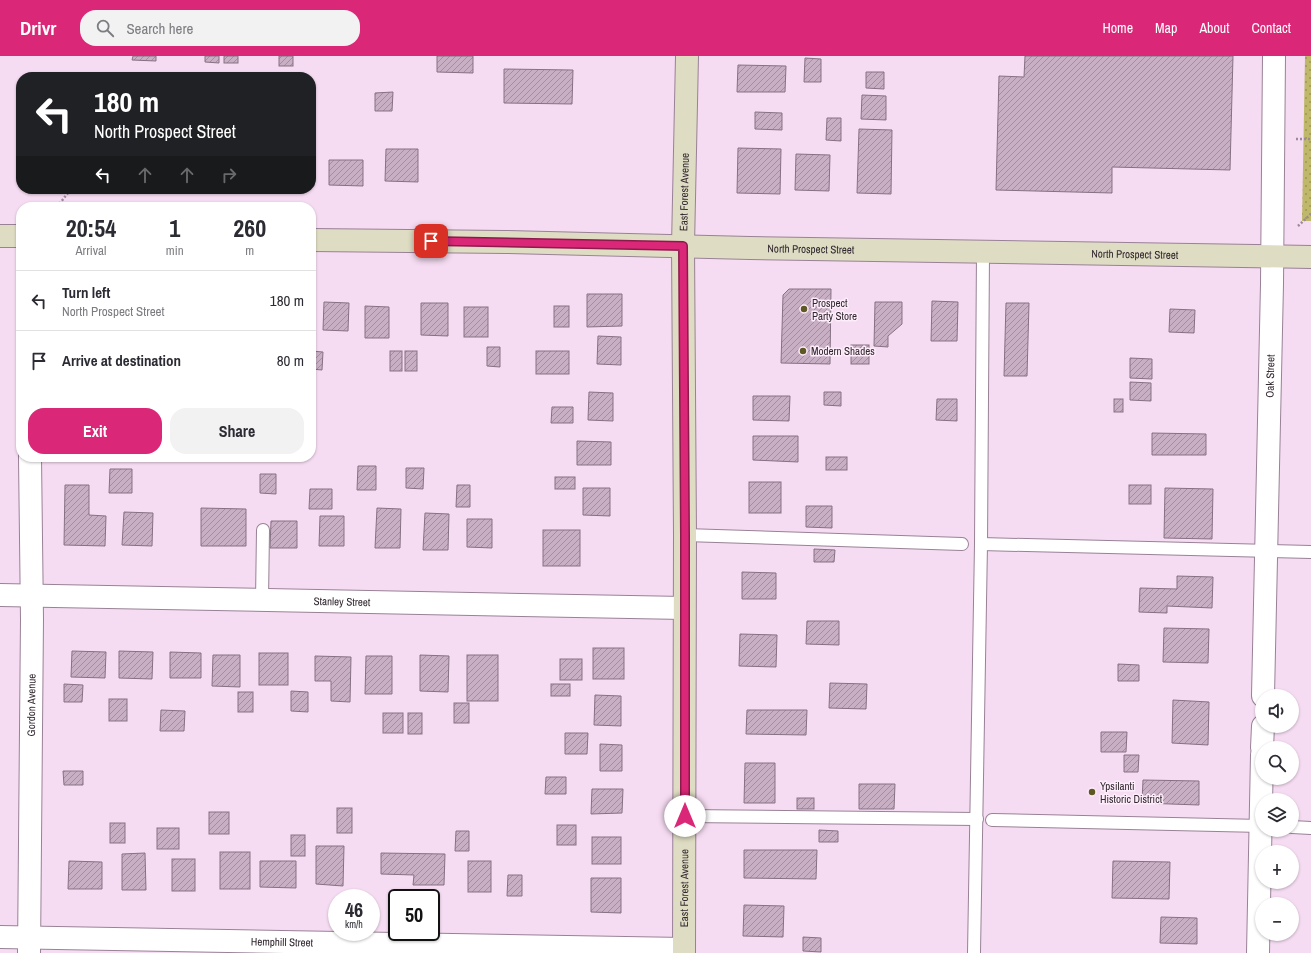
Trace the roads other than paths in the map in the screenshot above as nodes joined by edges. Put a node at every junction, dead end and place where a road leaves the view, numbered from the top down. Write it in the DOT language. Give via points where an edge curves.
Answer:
graph roads {
  1 [pos="687,56"];
  2 [pos="1274,56"];
  3 [pos="0,236"];
  4 [pos="16,236"];
  5 [pos="316,240"];
  6 [pos="683,246"];
  7 [pos="983,252"];
  8 [pos="1271,256"];
  9 [pos="1311,257"];
  10 [pos="30,462"];
  11 [pos="263,530"];
  12 [pos="685,535"];
  13 [pos="962,544"];
  14 [pos="981,544"];
  15 [pos="1266,551"];
  16 [pos="1311,552"];
  17 [pos="0,595"];
  18 [pos="32,595"];
  19 [pos="262,600"];
  20 [pos="684,608"];
  21 [pos="1263,689"];
  22 [pos="685,816"];
  23 [pos="977,819"];
  24 [pos="992,820"];
  25 [pos="1255,826"];
  26 [pos="1299,827"];
  27 [pos="1311,828"];
  28 [pos="1261,837"];
  29 [pos="0,937"];
  30 [pos="29,945"];
  31 [pos="684,951"];
  32 [pos="974,953"];
  33 [pos="1258,953"];
  1 -- 6 [label="main road, East Forest Avenue"];
  2 -- 8 [label="street, Oak Street"];
  3 -- 4 [label="main road"];
  5 -- 6 [label="main road, North Prospect Street"];
  6 -- 7 [label="main road, North Prospect Street"];
  6 -- 12 [label="main road, East Forest Avenue"];
  7 -- 8 [label="main road, North Prospect Street"];
  7 -- 14 [label="lane"];
  8 -- 9 [label="main road, North Prospect Street"];
  8 -- 15 [label="street, Oak Street"];
  10 -- 18 [label="street, Gordon Avenue"];
  11 -- 19 [label="lane"];
  12 -- 13 [label="lane"];
  12 -- 20 [label="main road, East Forest Avenue"];
  14 -- 15 [label="lane"];
  14 -- 23 [label="lane"];
  15 -- 16 [label="lane"];
  15 -- 21 [label="street, Oak Street"];
  17 -- 18 [label="street, Stanley Street"];
  18 -- 19 [label="street, Stanley Street"];
  18 -- 30 [label="street, Gordon Avenue"];
  19 -- 20 [label="street, Stanley Street"];
  20 -- 22 [label="main road, East Forest Avenue"];
  22 -- 23 [label="lane"];
  22 -- 31 [label="main road, East Forest Avenue"];
  23 -- 32 [label="lane"];
  24 -- 25 [label="lane"];
  26 -- 27 [label="lane"];
  28 -- 33 [label="street"];
  29 -- 30 [label="street, Hemphill Street"];
  30 -- 31 [label="street, Hemphill Street"];
}
